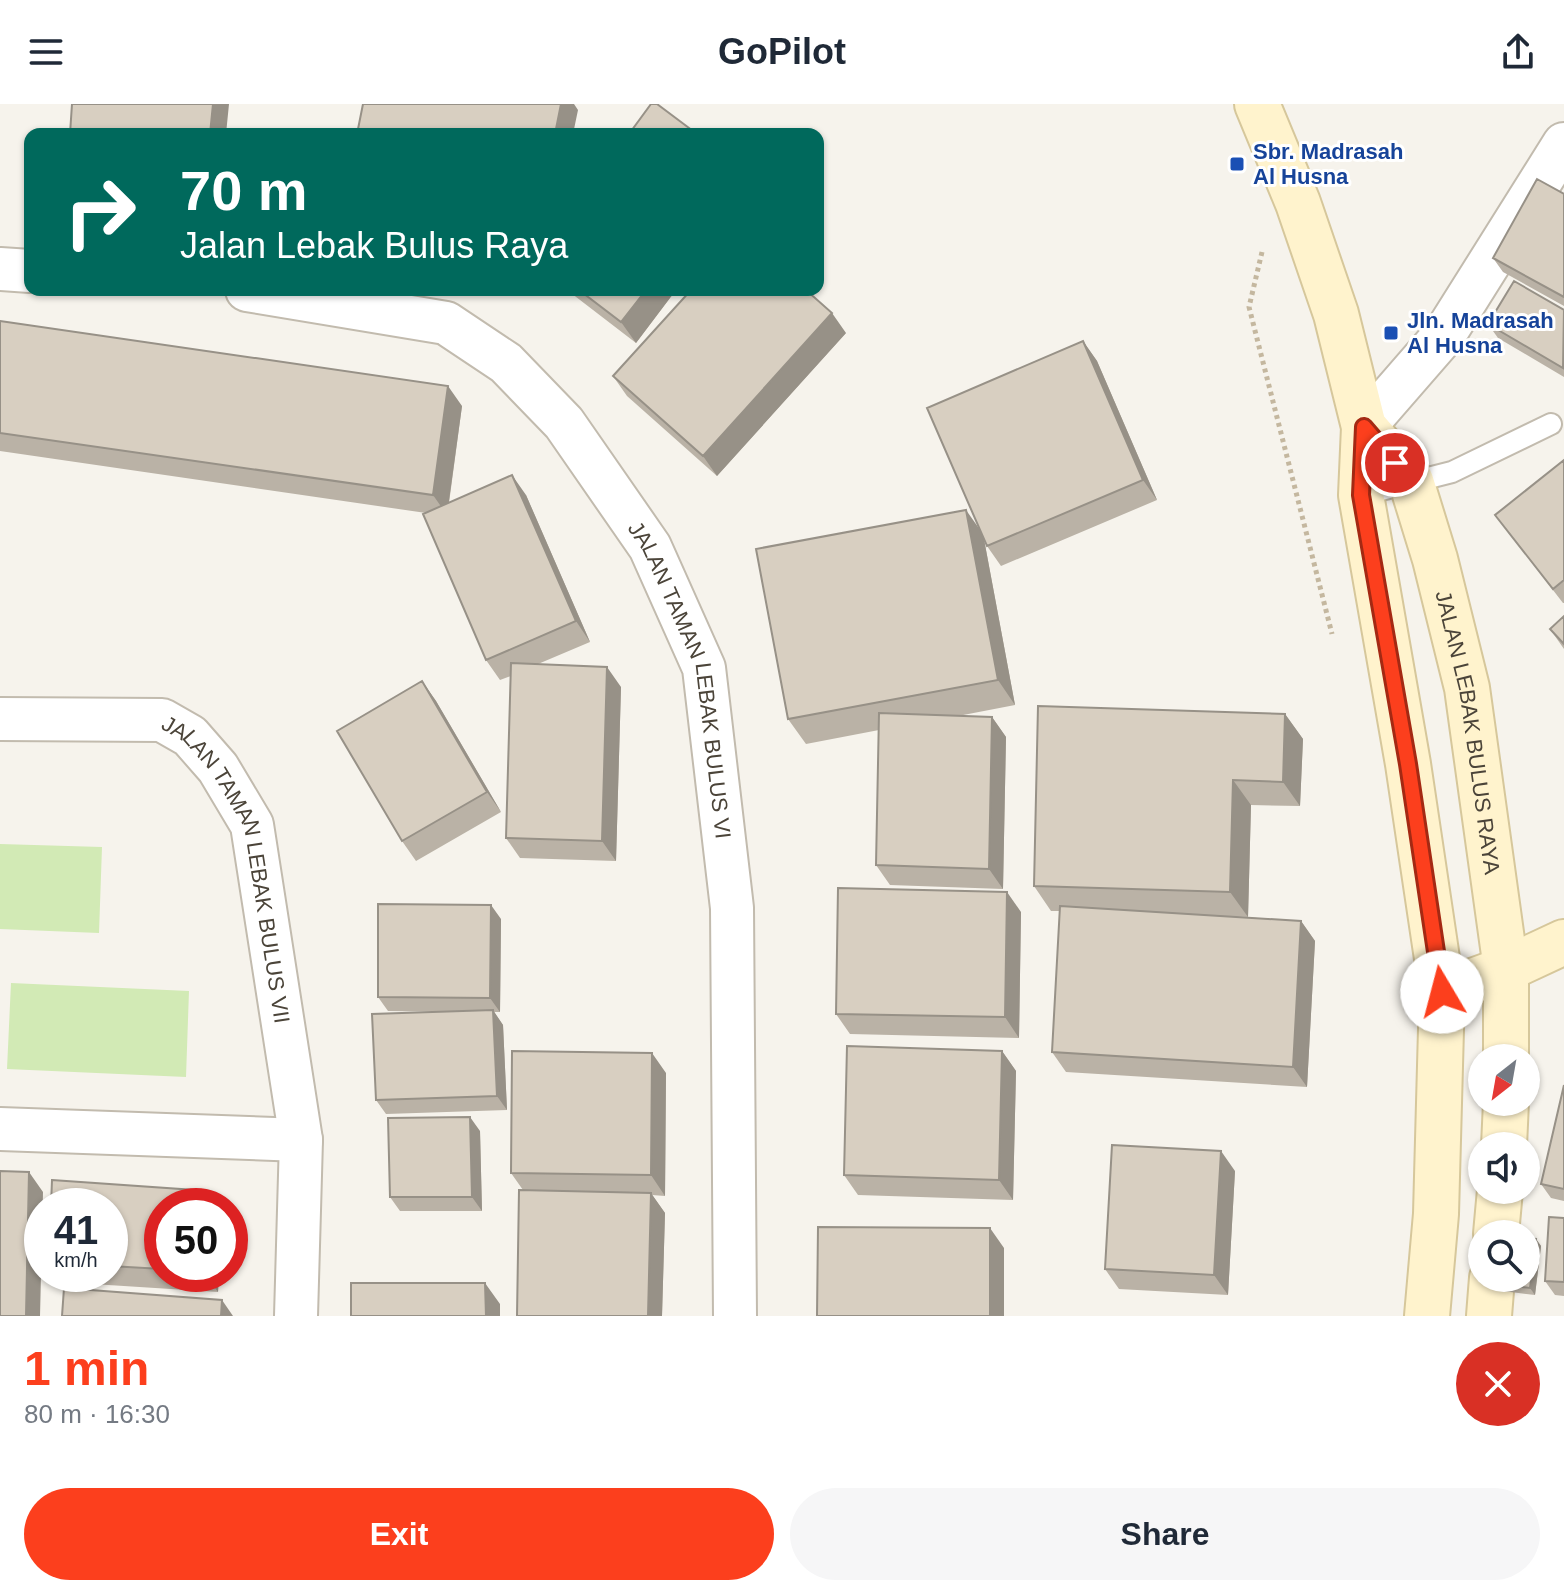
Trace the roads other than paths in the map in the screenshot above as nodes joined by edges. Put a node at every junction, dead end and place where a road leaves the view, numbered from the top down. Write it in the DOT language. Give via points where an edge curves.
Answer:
graph roads {
  1 [pos="1257,104"];
  2 [pos="1564,144"];
  3 [pos="0,269"];
  4 [pos="24,271"];
  5 [pos="283,296"];
  6 [pos="1551,424"];
  7 [pos="1364,427"];
  8 [pos="1411,481"];
  9 [pos="1361,495"];
  10 [pos="0,719"];
  11 [pos="1564,942"];
  12 [pos="1506,969"];
  13 [pos="1442,992"];
  14 [pos="1506,1044"];
  15 [pos="0,1129"];
  16 [pos="301,1140"];
  17 [pos="1491,1292"];
  18 [pos="296,1316"];
  19 [pos="735,1316"];
  20 [pos="1427,1316"];
  21 [pos="1489,1316"];
  1 -- 7 [label="main road, JALAN LEBAK BULUS RAYA" via="1336,314"];
  2 -- 7 [label="street" via="1444,335"];
  3 -- 4 [label="street"];
  5 -- 19 [label="street, JALAN TAMAN LEBAK BULUS VI" via="446,323 506,363 564,423 650,547 704,668 732,908"];
  6 -- 8 [label="lane" via="1452,472"];
  7 -- 8 [label="main road, JALAN LEBAK BULUS RAYA"];
  7 -- 9 [label="main road, JALAN LEBAK BULUS RAYA"];
  8 -- 9 [label="lane"];
  8 -- 12 [label="main road, JALAN LEBAK BULUS RAYA" via="1467,688"];
  9 -- 13 [label="main road, JALAN LEBAK BULUS RAYA"];
  10 -- 16 [label="street, JALAN TAMAN LEBAK BULUS VII" via="162,720 190,736 218,768 252,825"];
  11 -- 12 [label="main road"];
  12 -- 13 [label="main road"];
  12 -- 14 [label="main road, JALAN LEBAK BULUS RAYA"];
  13 -- 20 [label="main road, JALAN LEBAK BULUS RAYA" via="1436,1214"];
  15 -- 16 [label="street"];
  16 -- 18 [label="street, JALAN TAMAN LEBAK BULUS VII"];
  17 -- 21 [label="main road"];
}
